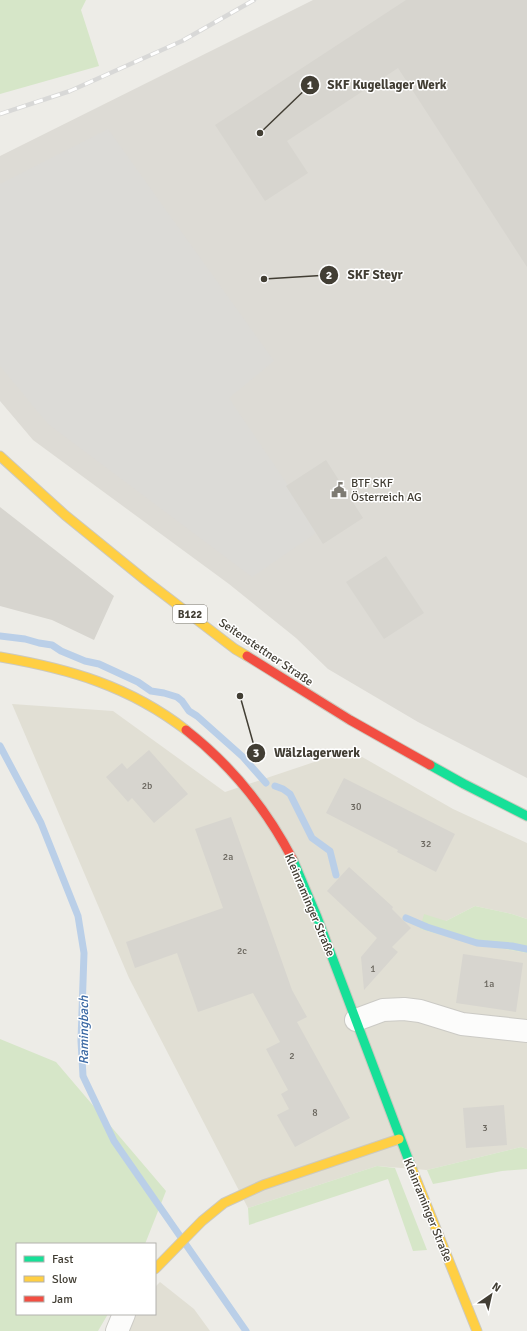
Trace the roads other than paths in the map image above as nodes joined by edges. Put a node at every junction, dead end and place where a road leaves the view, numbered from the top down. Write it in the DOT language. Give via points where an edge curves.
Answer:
graph roads {
  1 [pos="0,456"];
  2 [pos="0,657"];
  3 [pos="527,816"];
  4 [pos="356,1020"];
  5 [pos="527,1031"];
  6 [pos="399,1139"];
  7 [pos="156,1268"];
  8 [pos="124,1315"];
  9 [pos="117,1331"];
  10 [pos="477,1331"];
  1 -- 3 [label="main road, Seitenstettner Straße / B122" via="65,515 236,649 350,720"];
  2 -- 4 [label="main road, Kleinraminger Straße" via="67,671 132,696 186,730 210,750 268,817 286,847 300,874"];
  4 -- 5 [label="street" via="383,1010 404,1009 420,1011 462,1024"];
  4 -- 6 [label="main road, Kleinraminger Straße"];
  6 -- 7 [label="main road" via="256,1188 224,1203 202,1221"];
  6 -- 10 [label="main road, Kleinraminger Straße"];
  8 -- 9 [label="street"];
}
